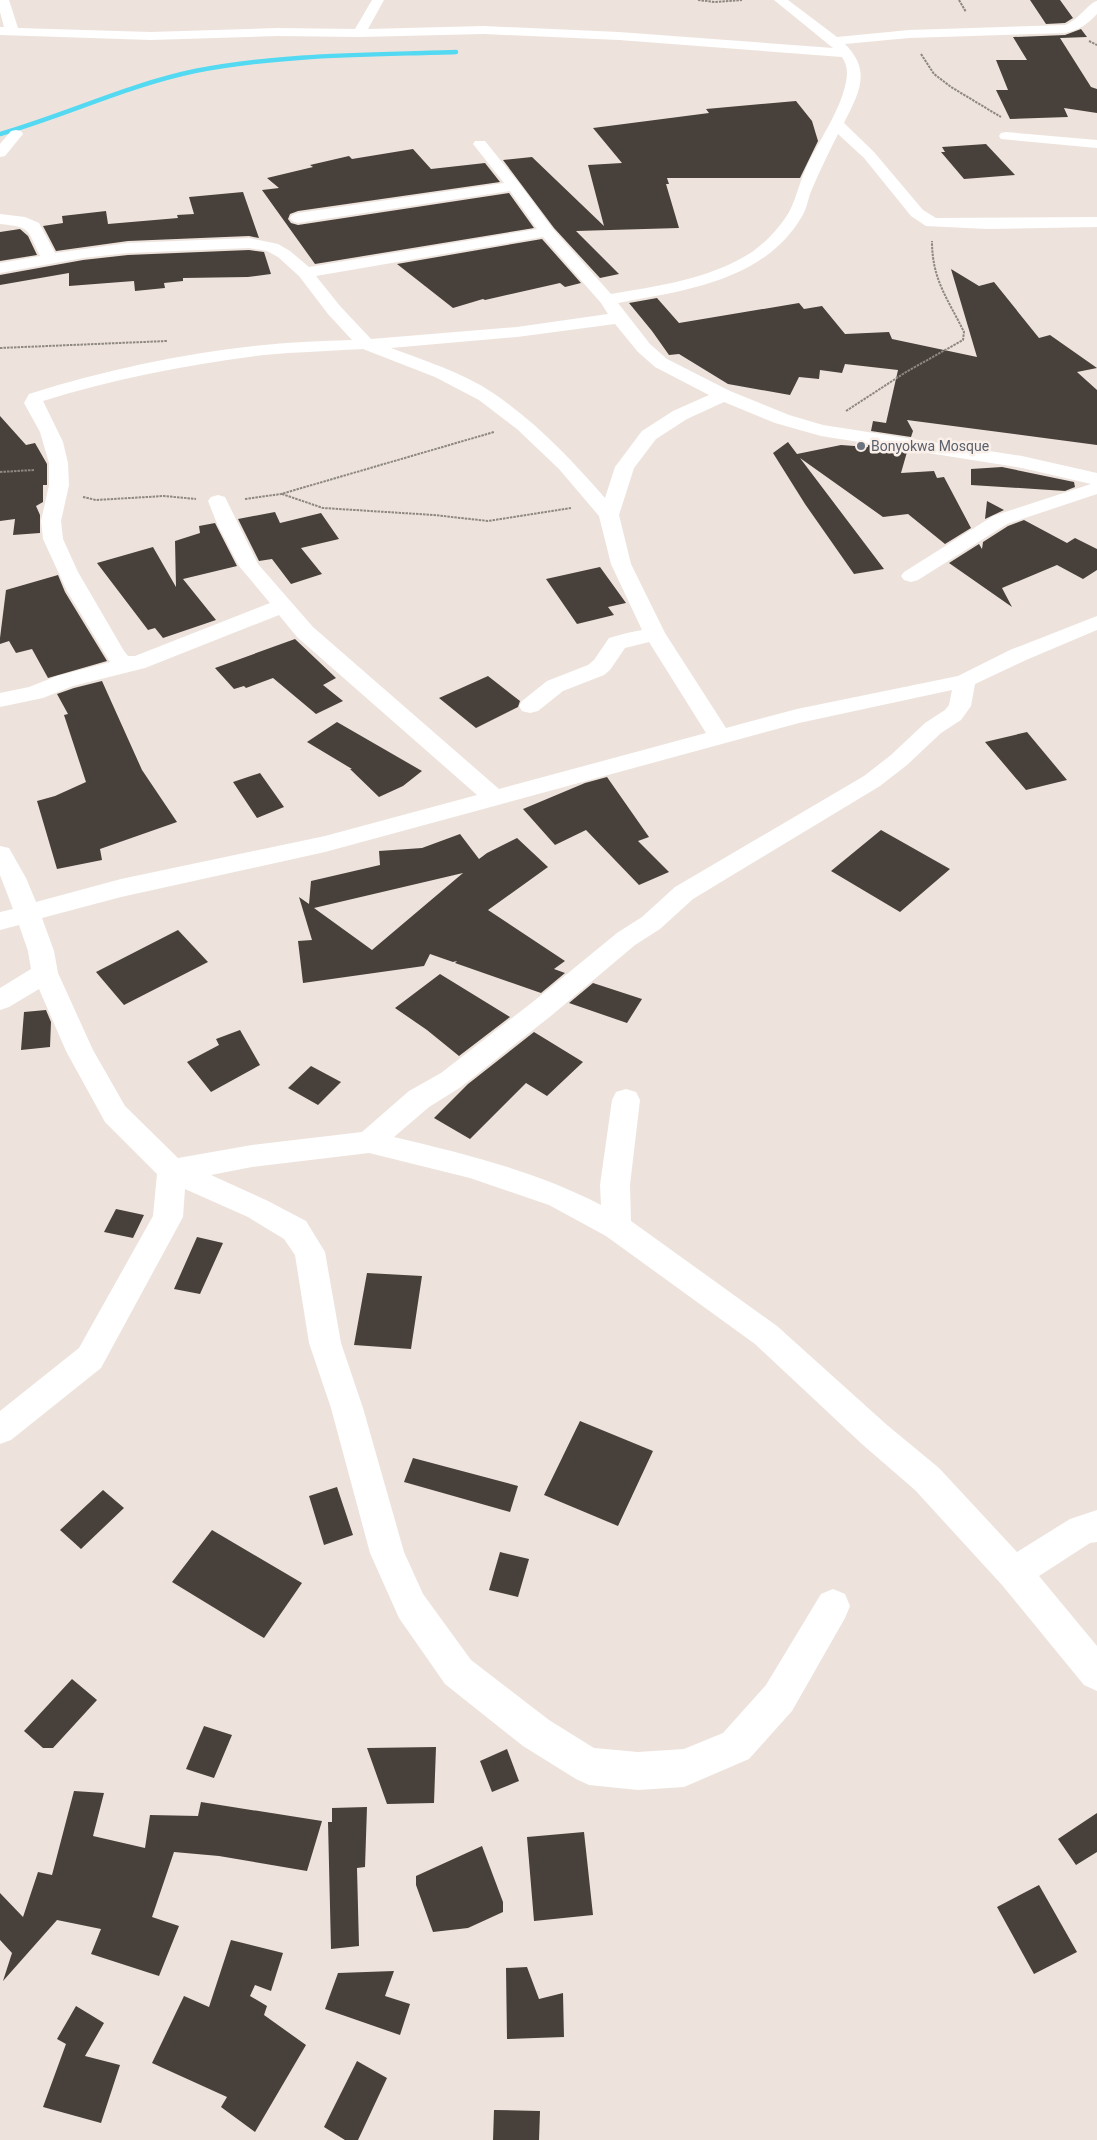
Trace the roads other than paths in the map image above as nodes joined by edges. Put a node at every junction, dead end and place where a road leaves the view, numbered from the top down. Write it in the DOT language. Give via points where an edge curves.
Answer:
graph roads {
  1 [pos="3,0"];
  2 [pos="378,0"];
  3 [pos="780,0"];
  4 [pos="1097,2"];
  5 [pos="6,31"];
  6 [pos="358,33"];
  7 [pos="833,41"];
  8 [pos="846,53"];
  9 [pos="836,124"];
  10 [pos="16,134"];
  11 [pos="1006,136"];
  12 [pos="480,144"];
  13 [pos="1097,144"];
  14 [pos="0,153"];
  15 [pos="514,186"];
  16 [pos="298,218"];
  17 [pos="0,219"];
  18 [pos="1097,222"];
  19 [pos="547,232"];
  20 [pos="49,258"];
  21 [pos="0,268"];
  22 [pos="305,273"];
  23 [pos="607,300"];
  24 [pos="619,318"];
  25 [pos="367,345"];
  26 [pos="724,396"];
  27 [pos="1097,479"];
  28 [pos="1097,488"];
  29 [pos="218,501"];
  30 [pos="603,508"];
  31 [pos="911,576"];
  32 [pos="282,606"];
  33 [pos="1097,622"];
  34 [pos="655,635"];
  35 [pos="129,664"];
  36 [pos="965,681"];
  37 [pos="0,700"];
  38 [pos="530,706"];
  39 [pos="720,737"];
  40 [pos="495,798"];
  41 [pos="0,854"];
  42 [pos="13,917"];
  43 [pos="45,973"];
  44 [pos="0,1000"];
  45 [pos="626,1100"];
  46 [pos="369,1142"];
  47 [pos="172,1170"];
  48 [pos="616,1227"];
  49 [pos="0,1430"];
  50 [pos="1097,1526"];
  51 [pos="1014,1573"];
  52 [pos="833,1606"];
  53 [pos="1097,1673"];
  1 -- 5 [label="street"];
  2 -- 6 [label="street"];
  3 -- 7 [label="street"];
  4 -- 7 [label="street" via="1087,18 1065,29 909,34"];
  5 -- 6 [label="street" via="152,36"];
  6 -- 8 [label="street" via="420,30 539,32"];
  7 -- 8 [label="street"];
  8 -- 9 [label="street" via="854,65 853,86"];
  9 -- 18 [label="street" via="869,155 917,213 932,223"];
  9 -- 23 [label="street" via="805,187 795,216 781,236 753,260 718,275"];
  10 -- 14 [label="street"];
  11 -- 13 [label="street"];
  12 -- 15 [label="street"];
  15 -- 16 [label="street"];
  15 -- 19 [label="street"];
  17 -- 20 [label="street" via="33,226"];
  19 -- 22 [label="street"];
  19 -- 23 [label="street"];
  20 -- 21 [label="street"];
  20 -- 22 [label="street" via="128,248 249,243 272,247"];
  22 -- 25 [label="street"];
  23 -- 24 [label="street"];
  24 -- 25 [label="street" via="517,332"];
  24 -- 26 [label="street" via="661,363"];
  25 -- 30 [label="street" via="441,373 485,396 524,425 566,465"];
  25 -- 35 [label="street" via="292,348 159,366 35,398 33,403 49,430 59,476 51,526 54,542 115,655"];
  26 -- 27 [label="street" via="782,419 821,430 1022,462"];
  26 -- 30 [label="street" via="680,415 649,435 625,466"];
  28 -- 31 [label="street" via="1000,520"];
  29 -- 32 [label="street" via="249,566"];
  30 -- 34 [label="street" via="621,564"];
  32 -- 35 [label="street"];
  32 -- 40 [label="street" via="305,632"];
  33 -- 36 [label="street"];
  34 -- 38 [label="street" via="617,643 596,670 555,686"];
  34 -- 39 [label="street"];
  35 -- 37 [label="street" via="65,681 35,693"];
  36 -- 39 [label="street" via="797,716"];
  36 -- 46 [label="street" via="960,706 953,716 933,728 879,776 684,893 544,1008 451,1080 419,1100"];
  39 -- 40 [label="street"];
  40 -- 42 [label="street" via="326,844 121,888"];
  41 -- 42 [label="street" via="14,878"];
  42 -- 43 [label="street" via="41,951"];
  43 -- 44 [label="street"];
  43 -- 47 [label="street" via="80,1051 115,1114"];
  45 -- 48 [label="street" via="615,1185"];
  46 -- 47 [label="street" via="252,1156"];
  46 -- 48 [label="street" via="489,1173 559,1197"];
  47 -- 49 [label="street" via="168,1216 90,1358"];
  47 -- 52 [label="street" via="258,1209 295,1230 310,1252 325,1343 347,1408 387,1554 411,1606 458,1672 536,1734 589,1766 638,1772 684,1768 736,1746 779,1698"];
  48 -- 51 [label="street" via="766,1335 927,1479"];
  50 -- 51 [label="street" via="1082,1530"];
  51 -- 53 [label="street"];
}
